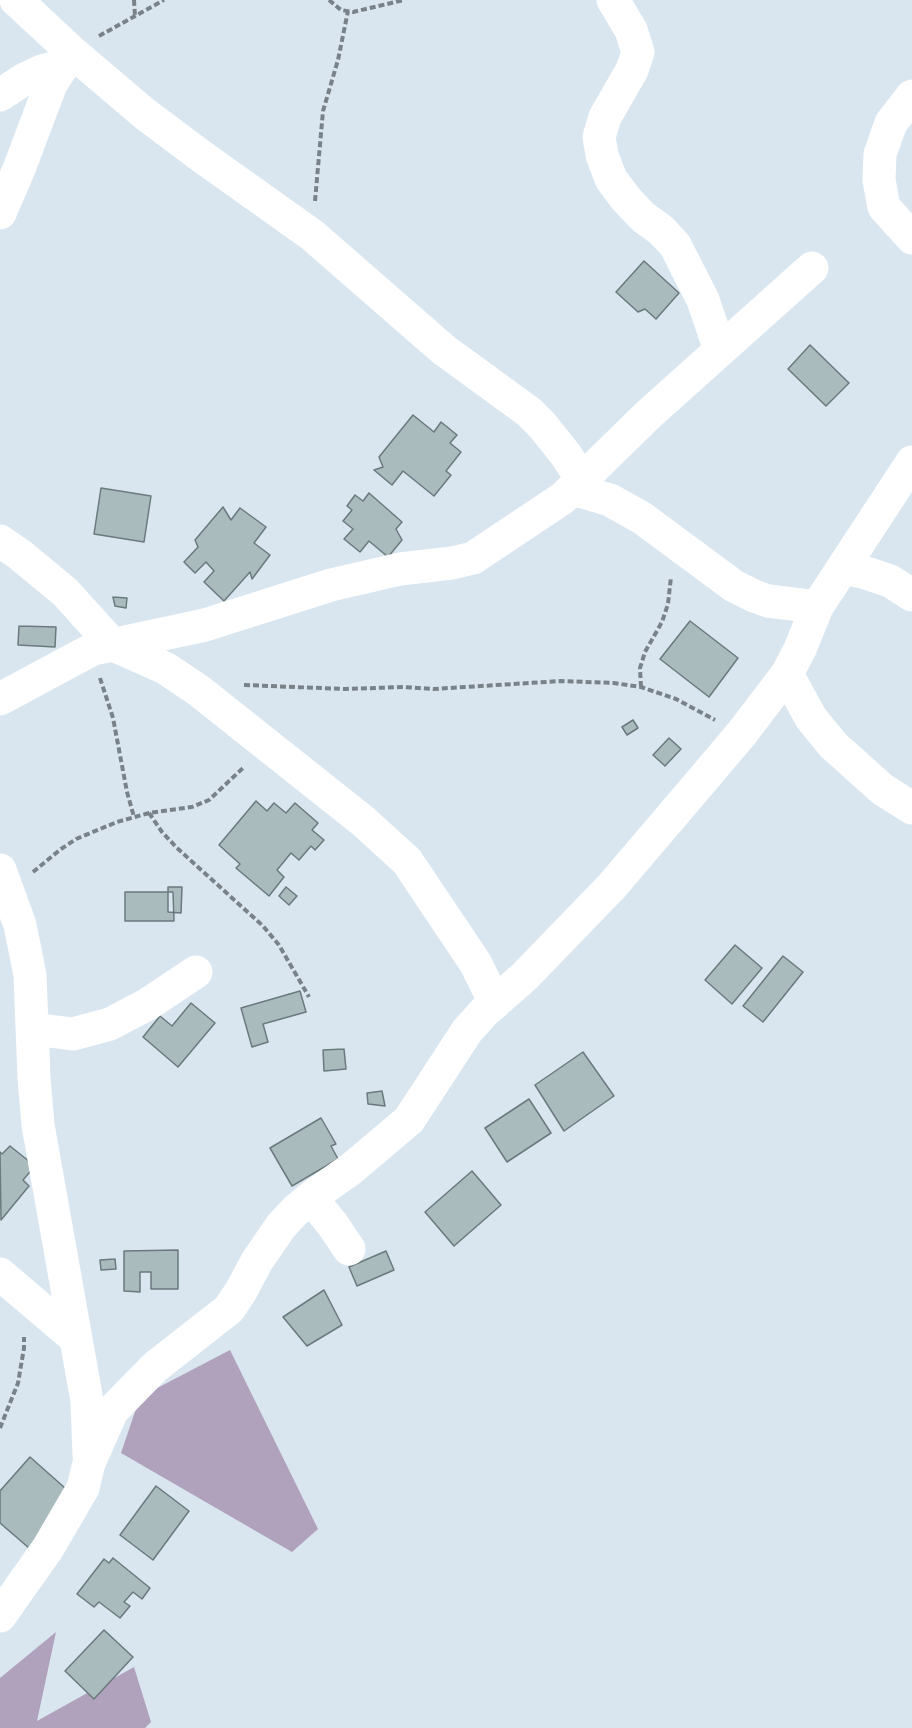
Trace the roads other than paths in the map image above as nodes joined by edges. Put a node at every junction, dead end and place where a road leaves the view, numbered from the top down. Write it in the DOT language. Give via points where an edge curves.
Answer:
graph roads {
  1 [pos="16,0"];
  2 [pos="613,0"];
  3 [pos="68,58"];
  4 [pos="0,95"];
  5 [pos="912,96"];
  6 [pos="0,213"];
  7 [pos="912,238"];
  8 [pos="812,268"];
  9 [pos="720,350"];
  10 [pos="912,462"];
  11 [pos="578,485"];
  12 [pos="0,541"];
  13 [pos="843,568"];
  14 [pos="912,595"];
  15 [pos="817,607"];
  16 [pos="103,647"];
  17 [pos="787,674"];
  18 [pos="0,699"];
  19 [pos="912,808"];
  20 [pos="5,883"];
  21 [pos="196,972"];
  22 [pos="495,1003"];
  23 [pos="33,1029"];
  24 [pos="311,1197"];
  25 [pos="349,1249"];
  26 [pos="0,1274"];
  27 [pos="74,1337"];
  28 [pos="89,1463"];
  29 [pos="0,1616"];
  1 -- 3 [label="street"];
  2 -- 9 [label="street" via="631,30 638,52 598,137 602,155 611,179 626,199 675,245 704,300"];
  3 -- 4 [label="street"];
  3 -- 6 [label="street" via="51,84"];
  3 -- 11 [label="street" via="312,235 444,350 529,412 566,455"];
  5 -- 7 [label="street" via="891,123 880,154 879,180 884,207"];
  8 -- 9 [label="street"];
  9 -- 11 [label="street"];
  10 -- 13 [label="street"];
  11 -- 15 [label="street" via="642,518 734,586 768,601"];
  11 -- 16 [label="street" via="473,558 331,585 205,625"];
  12 -- 16 [label="street" via="64,592"];
  13 -- 14 [label="street" via="890,581"];
  13 -- 15 [label="street"];
  15 -- 17 [label="street"];
  16 -- 18 [label="street"];
  16 -- 22 [label="street" via="140,656 184,679 363,821 407,861 476,964"];
  17 -- 19 [label="street" via="810,718 833,745 882,789"];
  17 -- 22 [label="street" via="612,886"];
  20 -- 23 [label="street" via="27,954"];
  21 -- 23 [label="street" via="110,1024 73,1034"];
  22 -- 24 [label="street" via="467,1031 409,1120 351,1170"];
  23 -- 27 [label="street" via="38,1125"];
  24 -- 25 [label="street"];
  24 -- 28 [label="street" via="281,1226 229,1309 155,1367 112,1411"];
  26 -- 27 [label="street"];
  27 -- 28 [label="street" via="87,1401"];
  28 -- 29 [label="street" via="83,1488 48,1548"];
}
